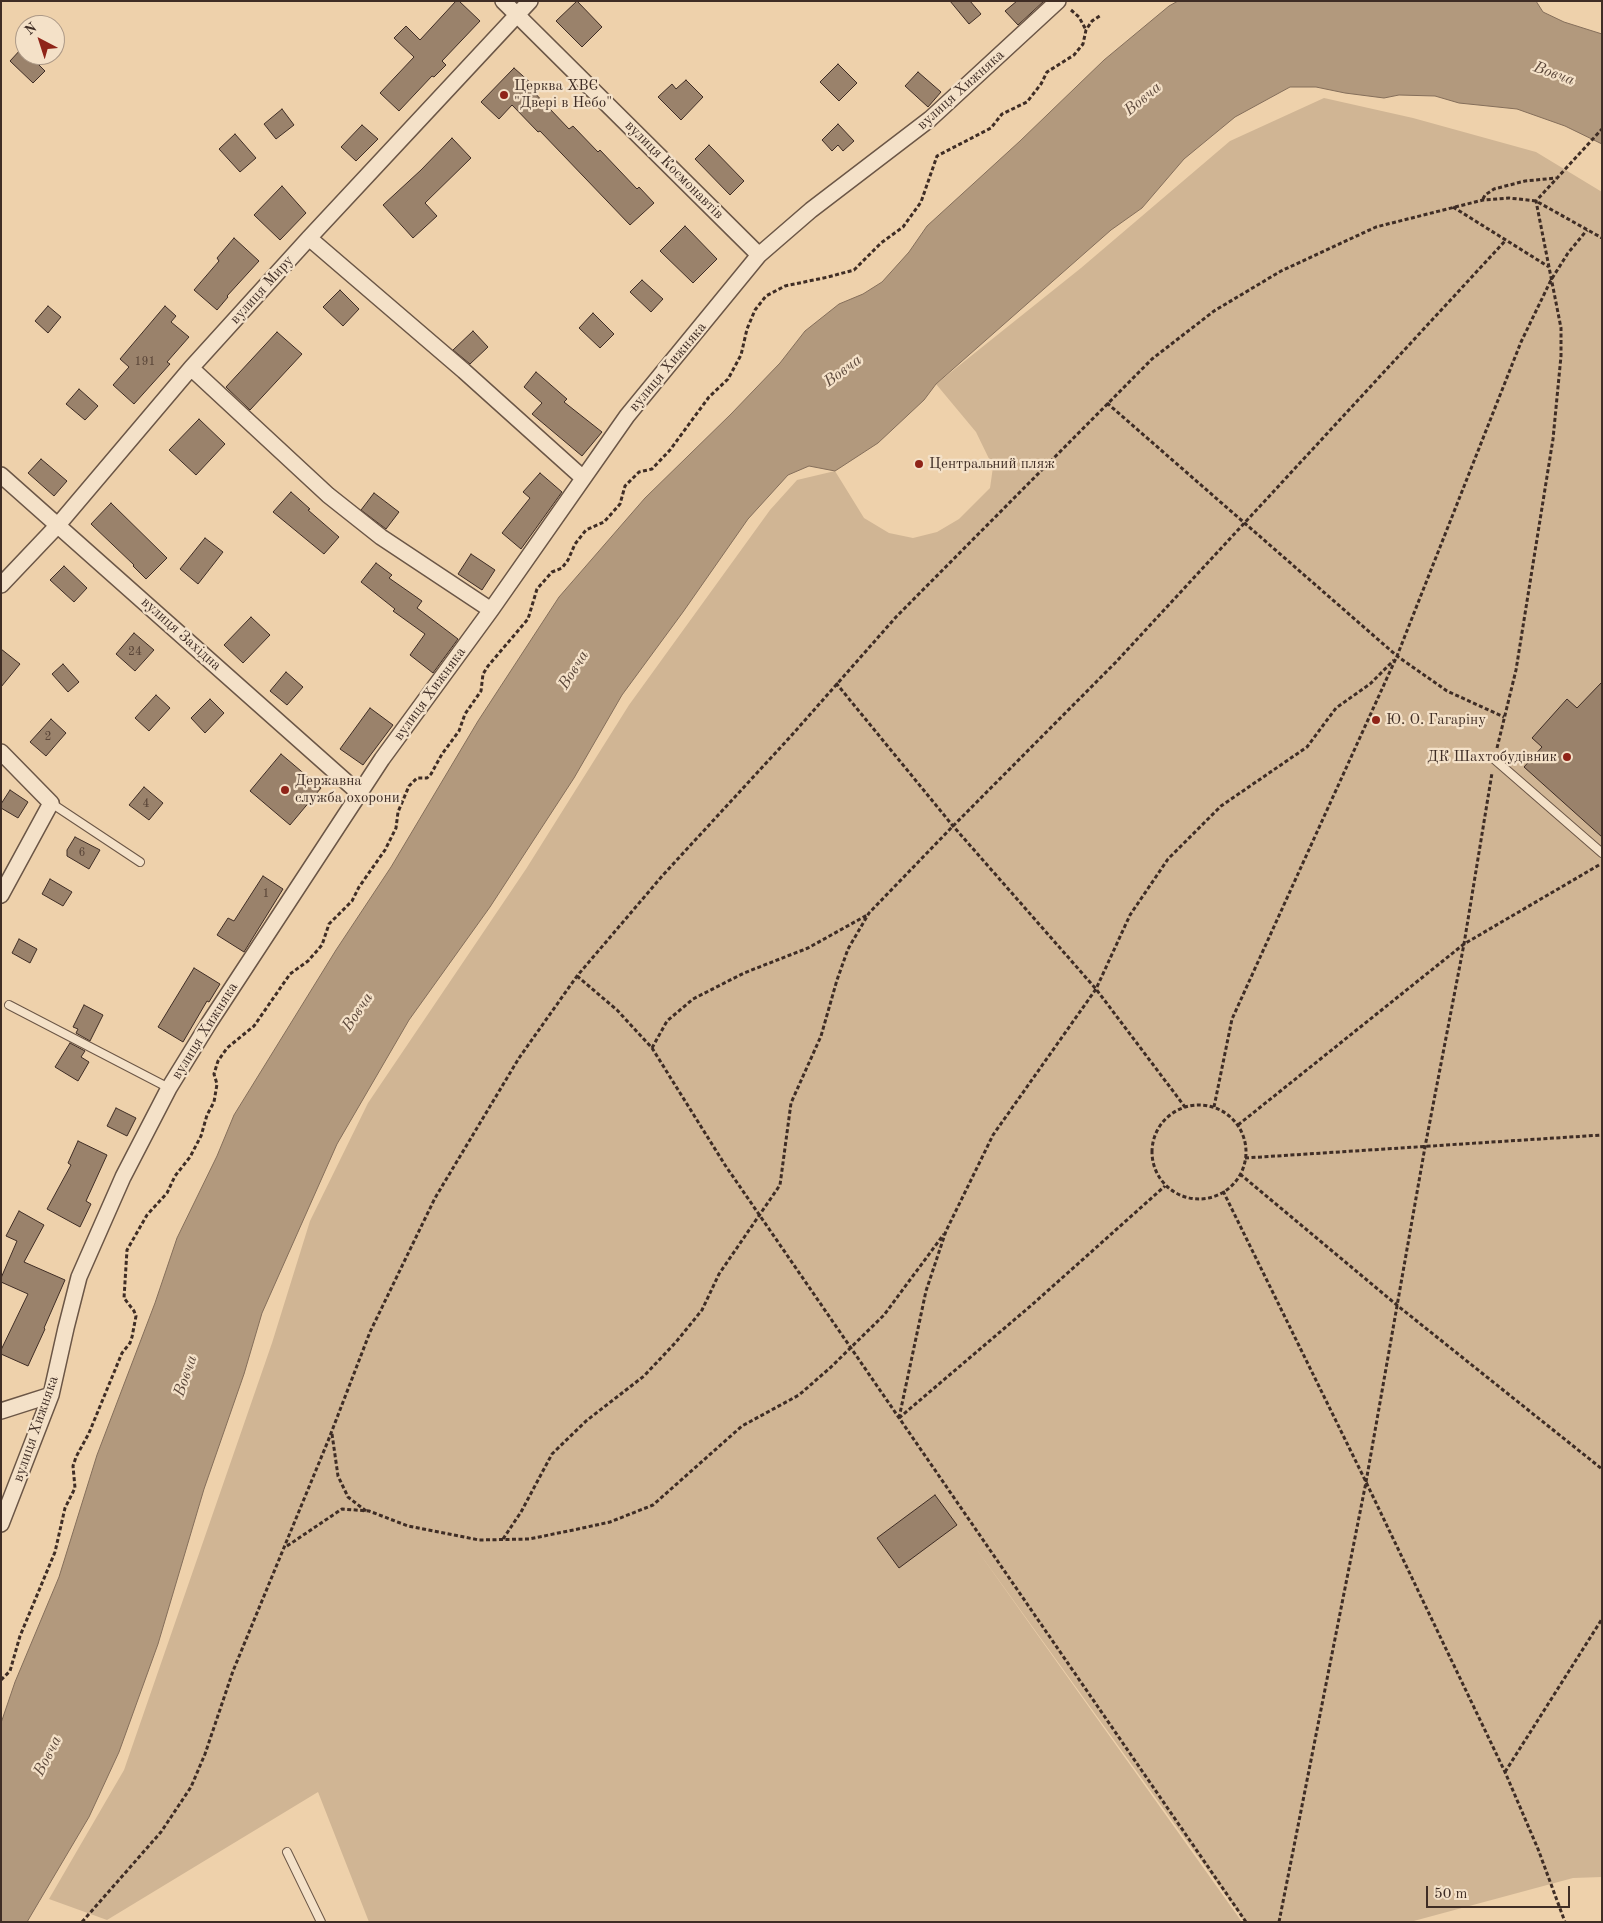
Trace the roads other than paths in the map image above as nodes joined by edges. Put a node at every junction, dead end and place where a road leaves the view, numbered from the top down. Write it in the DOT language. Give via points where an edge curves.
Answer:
graph roads {
  1 [pos="503,1"];
  2 [pos="530,1"];
  3 [pos="1055,4"];
  4 [pos="517,15"];
  5 [pos="309,238"];
  6 [pos="759,255"];
  7 [pos="191,368"];
  8 [pos="1,475"];
  9 [pos="582,478"];
  10 [pos="58,525"];
  11 [pos="1,585"];
  12 [pos="491,610"];
  13 [pos="1,752"];
  14 [pos="1494,759"];
  15 [pos="360,794"];
  16 [pos="51,803"];
  17 [pos="1602,853"];
  18 [pos="140,862"];
  19 [pos="1,895"];
  20 [pos="9,1005"];
  21 [pos="169,1088"];
  22 [pos="51,1396"];
  23 [pos="1,1410"];
  24 [pos="1,1524"];
  25 [pos="287,1852"];
  26 [pos="321,1922"];
  1 -- 4 [label="street, вулиця Космонавтів"];
  2 -- 4 [label="street, вулиця Миру"];
  3 -- 6 [label="street, вулиця Хижняка" via="930,119"];
  4 -- 5 [label="street, вулиця Миру"];
  4 -- 6 [label="street, вулиця Космонавтів"];
  5 -- 7 [label="street, вулиця Миру"];
  5 -- 9 [label="street"];
  6 -- 9 [label="street, вулиця Хижняка" via="627,416"];
  7 -- 10 [label="street, вулиця Миру"];
  7 -- 12 [label="street" via="328,495 381,537"];
  8 -- 10 [label="street, вулиця Західна"];
  9 -- 12 [label="street, вулиця Хижняка"];
  10 -- 11 [label="street, вулиця Миру"];
  10 -- 15 [label="street, вулиця Західна"];
  12 -- 15 [label="street, вулиця Хижняка"];
  13 -- 16 [label="street"];
  14 -- 17 [label="lane"];
  15 -- 21 [label="street, вулиця Хижняка"];
  16 -- 18 [label="lane"];
  16 -- 19 [label="street"];
  20 -- 21 [label="lane"];
  21 -- 22 [label="street, вулиця Хижняка" via="123,1177 79,1277"];
  22 -- 23 [label="street"];
  22 -- 24 [label="street, вулиця Хижняка"];
  25 -- 26 [label="lane"];
}
